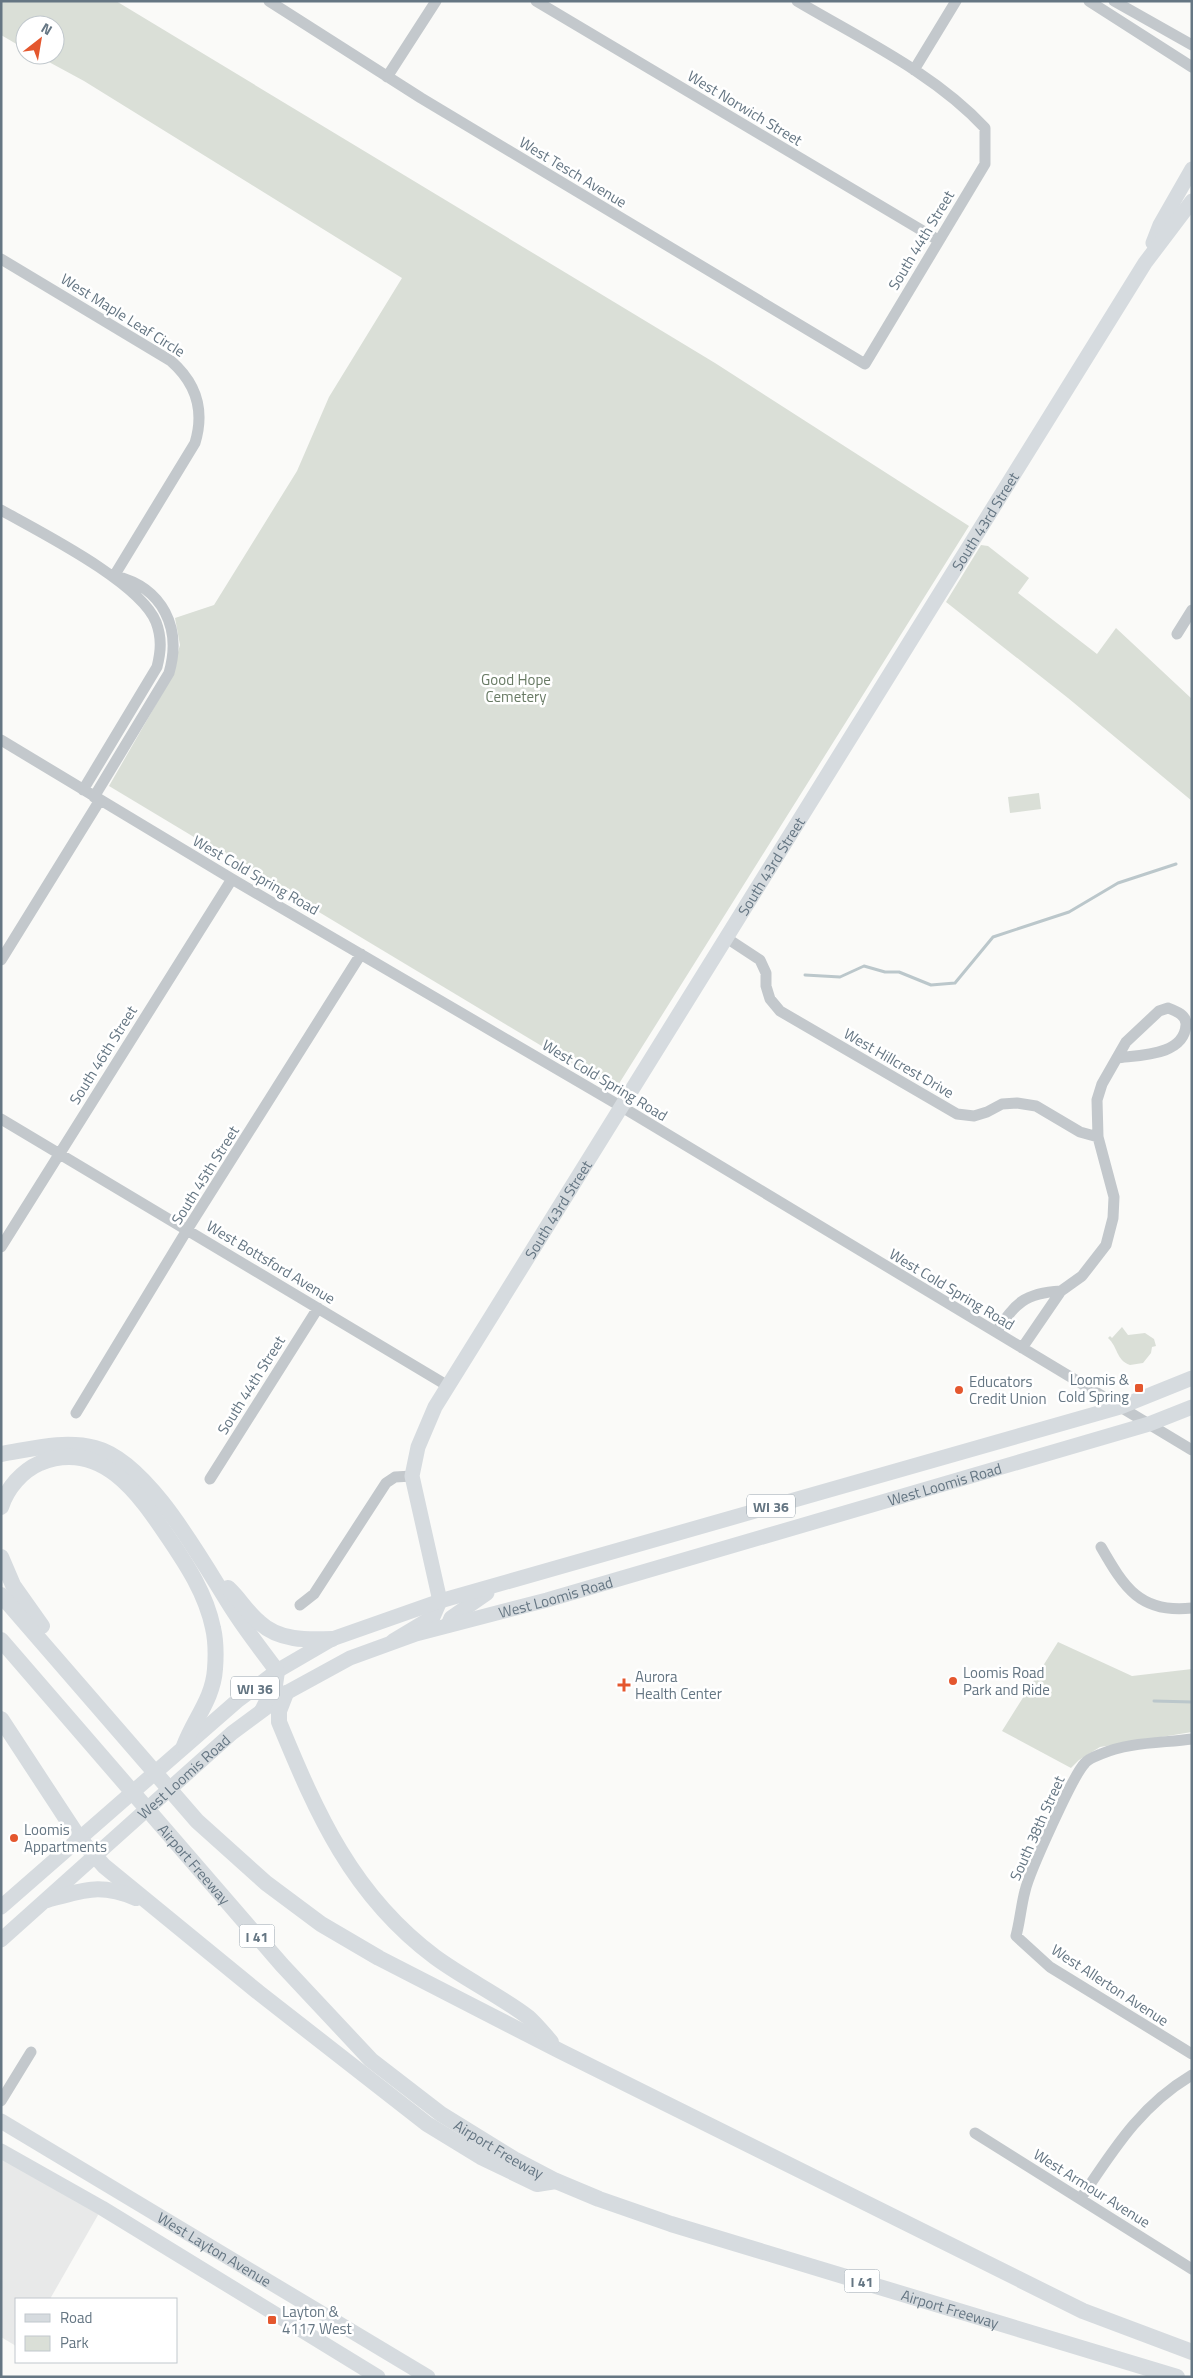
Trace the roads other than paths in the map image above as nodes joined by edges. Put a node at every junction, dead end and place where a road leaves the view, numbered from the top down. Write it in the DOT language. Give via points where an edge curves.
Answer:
graph roads {
  1 [pos="269,1"];
  2 [pos="436,1"];
  3 [pos="536,1"];
  4 [pos="797,1"];
  5 [pos="956,1"];
  6 [pos="1089,1"];
  7 [pos="1114,1"];
  8 [pos="1192,45"];
  9 [pos="1192,67"];
  10 [pos="914,70"];
  11 [pos="387,77"];
  12 [pos="1192,169"];
  13 [pos="1192,202"];
  14 [pos="938,240"];
  15 [pos="1,260"];
  16 [pos="1145,262"];
  17 [pos="864,364"];
  18 [pos="1,510"];
  19 [pos="114,576"];
  20 [pos="1192,610"];
  21 [pos="1177,634"];
  22 [pos="158,667"];
  23 [pos="169,673"];
  24 [pos="1,740"];
  25 [pos="83,790"];
  26 [pos="97,799"];
  27 [pos="232,880"];
  28 [pos="725,937"];
  29 [pos="361,954"];
  30 [pos="1,960"];
  31 [pos="1117,1058"];
  32 [pos="622,1107"];
  33 [pos="1,1119"];
  34 [pos="1098,1137"];
  35 [pos="59,1153"];
  36 [pos="188,1230"];
  37 [pos="1,1247"];
  38 [pos="1061,1291"];
  39 [pos="318,1308"];
  40 [pos="996,1332"];
  41 [pos="1022,1348"];
  42 [pos="1192,1378"];
  43 [pos="448,1386"];
  44 [pos="1120,1406"];
  45 [pos="1192,1407"];
  46 [pos="76,1413"];
  47 [pos="1149,1424"];
  48 [pos="1192,1450"];
  49 [pos="1,1454"];
  50 [pos="412,1476"];
  51 [pos="210,1479"];
  52 [pos="788,1501"];
  53 [pos="1,1507"];
  54 [pos="798,1526"];
  55 [pos="1101,1547"];
  56 [pos="1,1557"];
  57 [pos="209,1568"];
  58 [pos="509,1581"];
  59 [pos="1,1595"];
  60 [pos="440,1601"];
  61 [pos="300,1605"];
  62 [pos="1192,1608"];
  63 [pos="448,1625"];
  64 [pos="332,1639"];
  65 [pos="1,1640"];
  66 [pos="392,1642"];
  67 [pos="277,1672"];
  68 [pos="286,1693"];
  69 [pos="263,1709"];
  70 [pos="1,1719"];
  71 [pos="123,1736"];
  72 [pos="1192,1739"];
  73 [pos="184,1746"];
  74 [pos="79,1838"];
  75 [pos="93,1856"];
  76 [pos="47,1900"];
  77 [pos="150,1905"];
  78 [pos="1,1907"];
  79 [pos="1016,1936"];
  80 [pos="1,1940"];
  81 [pos="560,2051"];
  82 [pos="31,2052"];
  83 [pos="1192,2054"];
  84 [pos="1192,2075"];
  85 [pos="1,2101"];
  86 [pos="1,2121"];
  87 [pos="976,2133"];
  88 [pos="1,2151"];
  89 [pos="556,2181"];
  90 [pos="1081,2198"];
  91 [pos="1192,2268"];
  92 [pos="1192,2352"];
  93 [pos="378,2377"];
  94 [pos="428,2377"];
  95 [pos="1178,2377"];
  1 -- 11 [label="street, West Tesch Avenue"];
  2 -- 11 [label="street"];
  3 -- 14 [label="street, West Norwich Street"];
  4 -- 10 [label="street"];
  5 -- 10 [label="street"];
  6 -- 9 [label="street"];
  7 -- 8 [label="street"];
  10 -- 14 [label="street, South 44th Street" via="963,105 985,128 985,164"];
  11 -- 17 [label="street, West Tesch Avenue"];
  12 -- 16 [label="main road, South 43rd Street" via="1160,225"];
  13 -- 16 [label="main road, South 43rd Street"];
  14 -- 17 [label="street, South 44th Street"];
  15 -- 19 [label="street, West Maple Leaf Circle" via="171,361 191,383 197,397 199,428 195,442"];
  16 -- 28 [label="main road, South 43rd Street"];
  18 -- 19 [label="street"];
  19 -- 22 [label="street" via="147,607 155,620 161,648"];
  19 -- 23 [label="street" via="132,580 157,599 166,614 174,641"];
  20 -- 21 [label="street"];
  22 -- 23 [label="street"];
  22 -- 25 [label="street"];
  23 -- 26 [label="street"];
  24 -- 25 [label="street, West Cold Spring Road"];
  25 -- 26 [label="street, West Cold Spring Road"];
  26 -- 27 [label="street, West Cold Spring Road"];
  26 -- 30 [label="street"];
  27 -- 29 [label="street, West Cold Spring Road"];
  27 -- 35 [label="street, South 46th Street"];
  28 -- 32 [label="main road, South 43rd Street"];
  28 -- 34 [label="street, West Hillcrest Drive" via="760,960 766,973 770,999 780,1011 956,1114 974,1116 1002,1104 1036,1106 1080,1132"];
  29 -- 32 [label="street, West Cold Spring Road"];
  29 -- 36 [label="street, South 45th Street"];
  31 -- 31 [label="street" via="1136,1031 1159,1011 1168,1008 1183,1016 1185,1030 1176,1043 1165,1050"];
  31 -- 34 [label="street" via="1102,1084 1098,1100"];
  32 -- 40 [label="street, West Cold Spring Road"];
  32 -- 43 [label="main road, South 43rd Street"];
  33 -- 35 [label="street, West Bottsford Avenue"];
  34 -- 38 [label="street" via="1112,1186 1113,1218 1106,1245 1092,1265"];
  35 -- 36 [label="street, West Bottsford Avenue"];
  35 -- 37 [label="street, South 46th Street"];
  36 -- 39 [label="street, West Bottsford Avenue"];
  36 -- 46 [label="street, South 45th Street"];
  38 -- 40 [label="street" via="1024,1298"];
  38 -- 41 [label="street"];
  39 -- 43 [label="street, West Bottsford Avenue"];
  39 -- 51 [label="street, South 44th Street"];
  40 -- 41 [label="street, West Cold Spring Road"];
  41 -- 44 [label="street, West Cold Spring Road"];
  42 -- 44 [label="main road, West Loomis Road / WI 36"];
  43 -- 50 [label="main road, South 43rd Street" via="423,1434"];
  44 -- 47 [label="street, West Cold Spring Road"];
  44 -- 52 [label="main road, West Loomis Road / WI 36"];
  45 -- 47 [label="main road, West Loomis Road / WI 36"];
  47 -- 48 [label="street, West Cold Spring Road"];
  47 -- 54 [label="main road, West Loomis Road / WI 36"];
  49 -- 57 [label="highway" via="66,1444 97,1448 111,1454 132,1469 150,1489"];
  50 -- 60 [label="main road, South 43rd Street"];
  50 -- 61 [label="street" via="395,1477 386,1483 314,1594"];
  52 -- 54 [label="main road"];
  52 -- 58 [label="main road, West Loomis Road / WI 36"];
  53 -- 73 [label="highway" via="8,1491 21,1475 36,1465 58,1458 91,1460 105,1466 118,1474 144,1501 199,1586 213,1628 214,1683"];
  54 -- 63 [label="main road, West Loomis Road / WI 36" via="509,1611"];
  55 -- 62 [label="street" via="1122,1584 1148,1604 1178,1610"];
  56 -- 71 [label="highway" via="22,1600 106,1706"];
  57 -- 64 [label="highway" via="265,1627 295,1639"];
  57 -- 67 [label="highway" via="235,1613"];
  58 -- 60 [label="main road, West Loomis Road / WI 36"];
  58 -- 63 [label="main road" via="468,1604 451,1618"];
  59 -- 71 [label="highway, Airport Freeway"];
  60 -- 64 [label="main road, West Loomis Road / WI 36"];
  60 -- 66 [label="main road" via="433,1617"];
  63 -- 66 [label="main road, West Loomis Road / WI 36"];
  64 -- 67 [label="main road, West Loomis Road / WI 36"];
  65 -- 89 [label="highway, Airport Freeway / I 41" via="282,1965 354,2043 391,2077 441,2114"];
  66 -- 68 [label="main road, West Loomis Road / WI 36" via="328,1669"];
  67 -- 69 [label="highway" via="275,1685"];
  67 -- 73 [label="main road, West Loomis Road / WI 36"];
  68 -- 69 [label="main road, West Loomis Road / WI 36"];
  68 -- 81 [label="highway" via="279,1711 279,1722 323,1822 347,1863 379,1904 411,1936 435,1957 528,2018"];
  69 -- 75 [label="main road, West Loomis Road / WI 36"];
  70 -- 74 [label="highway"];
  71 -- 81 [label="highway, Airport Freeway" via="197,1821 266,1883 321,1924 379,1958"];
  72 -- 79 [label="street, South 38th Street" via="1118,1749 1085,1763 1069,1790 1030,1876"];
  73 -- 74 [label="main road, West Loomis Road / WI 36"];
  74 -- 75 [label="highway"];
  74 -- 78 [label="main road, West Loomis Road / WI 36"];
  75 -- 76 [label="main road, West Loomis Road / WI 36"];
  75 -- 77 [label="highway"];
  76 -- 77 [label="highway" via="104,1888"];
  76 -- 80 [label="main road, West Loomis Road / WI 36"];
  77 -- 89 [label="highway" via="427,2124 481,2157 537,2184"];
  79 -- 83 [label="street, West Allerton Avenue" via="1050,1967"];
  81 -- 92 [label="highway, Airport Freeway" via="1083,2311"];
  82 -- 85 [label="street"];
  84 -- 90 [label="street" via="1154,2101 1139,2117"];
  86 -- 94 [label="main road, West Layton Avenue"];
  87 -- 90 [label="street, West Armour Avenue"];
  88 -- 93 [label="main road, West Layton Avenue" via="102,2208"];
  89 -- 95 [label="highway, Airport Freeway / I 41" via="671,2224"];
  90 -- 91 [label="street, West Armour Avenue"];
}
